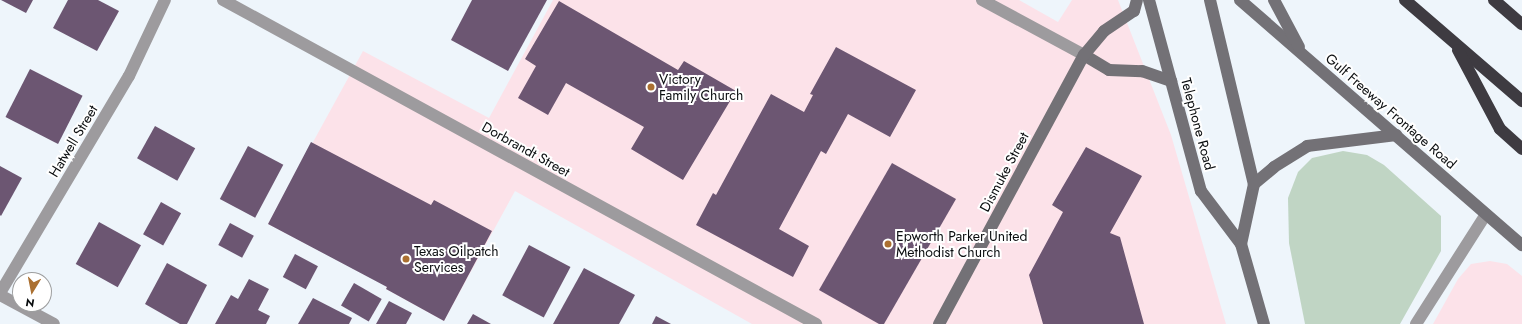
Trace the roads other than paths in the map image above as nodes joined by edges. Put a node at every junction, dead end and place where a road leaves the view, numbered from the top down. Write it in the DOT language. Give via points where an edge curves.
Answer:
graph roads {
  1 [pos="165,0"];
  2 [pos="223,0"];
  3 [pos="982,0"];
  4 [pos="1137,0"];
  5 [pos="1149,0"];
  6 [pos="1210,0"];
  7 [pos="1240,0"];
  8 [pos="1274,0"];
  9 [pos="1405,0"];
  10 [pos="1494,0"];
  11 [pos="1522,24"];
  12 [pos="1455,43"];
  13 [pos="1303,53"];
  14 [pos="1084,55"];
  15 [pos="1171,82"];
  16 [pos="1522,101"];
  17 [pos="1396,135"];
  18 [pos="1522,149"];
  19 [pos="1254,184"];
  20 [pos="1486,214"];
  21 [pos="1241,244"];
  22 [pos="1522,245"];
  23 [pos="0,294"];
  24 [pos="54,324"];
  25 [pos="816,324"];
  26 [pos="939,324"];
  27 [pos="1264,324"];
  28 [pos="1416,324"];
  1 -- 23 [label="street, Hatwell Street" via="129,76"];
  2 -- 25 [label="street, Dorbrandt Street"];
  3 -- 14 [label="street"];
  4 -- 14 [label="main road, Dismuke Street" via="1134,11 1104,30"];
  5 -- 15 [label="main road, Telephone Road"];
  6 -- 19 [label="main road, Telephone Road"];
  7 -- 13 [label="main road, Gulf Freeway Frontage Road"];
  8 -- 13 [label="main road"];
  9 -- 12 [label="highway"];
  10 -- 11 [label="highway"];
  12 -- 16 [label="highway"];
  12 -- 18 [label="highway" via="1500,129"];
  13 -- 17 [label="main road, Gulf Freeway Frontage Road"];
  14 -- 15 [label="main road" via="1109,70 1142,71"];
  14 -- 26 [label="main road, Dismuke Street"];
  15 -- 21 [label="main road, Telephone Road" via="1201,191"];
  17 -- 19 [label="main road" via="1307,146 1274,167"];
  17 -- 20 [label="main road, Gulf Freeway Frontage Road"];
  19 -- 21 [label="main road, Telephone Road"];
  20 -- 22 [label="main road, Gulf Freeway Frontage Road"];
  20 -- 28 [label="street"];
  21 -- 27 [label="main road, Telephone Road"];
  23 -- 24 [label="street"];
}
